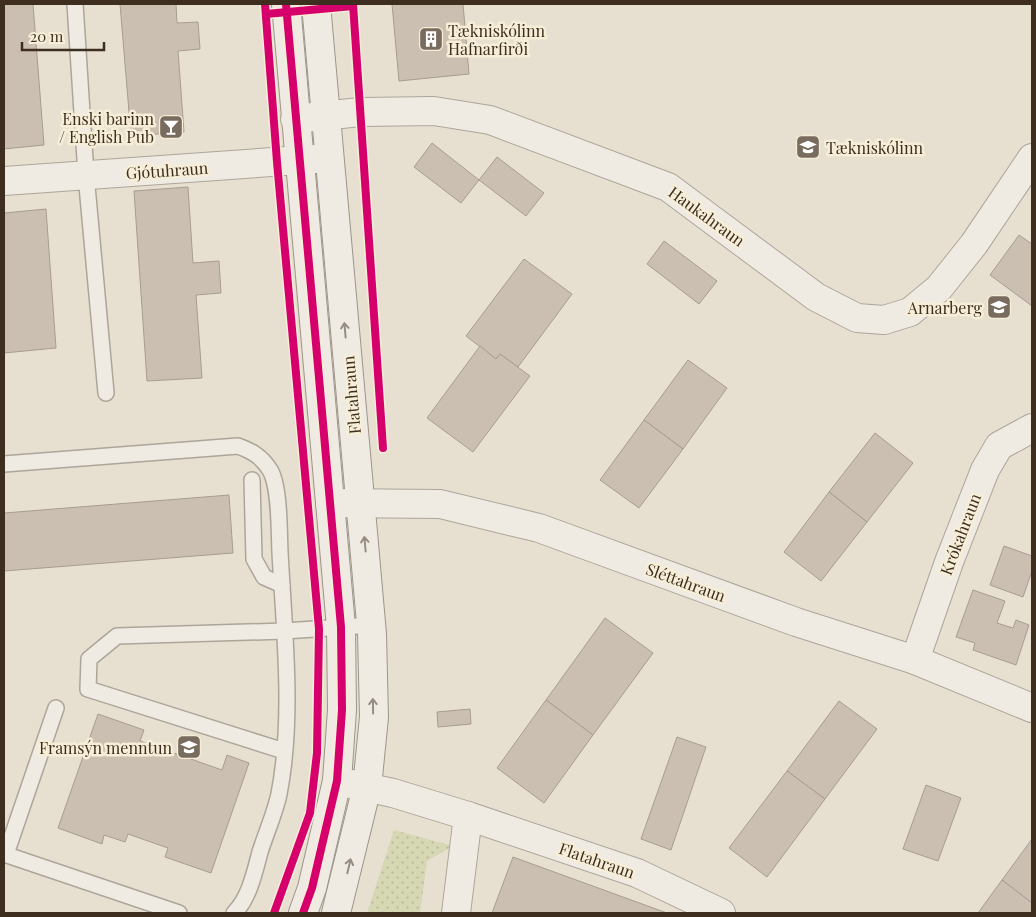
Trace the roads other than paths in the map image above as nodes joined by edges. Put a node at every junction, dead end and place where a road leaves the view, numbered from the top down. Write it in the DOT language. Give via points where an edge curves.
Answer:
graph roads {
  1 [pos="75,4"];
  2 [pos="286,4"];
  3 [pos="316,4"];
  4 [pos="326,116"];
  5 [pos="295,119"];
  6 [pos="329,158"];
  7 [pos="1032,158"];
  8 [pos="299,160"];
  9 [pos="86,176"];
  10 [pos="4,181"];
  11 [pos="106,393"];
  12 [pos="1032,428"];
  13 [pos="4,464"];
  14 [pos="252,480"];
  15 [pos="330,503"];
  16 [pos="361,503"];
  17 [pos="282,585"];
  18 [pos="372,625"];
  19 [pos="341,627"];
  20 [pos="285,631"];
  21 [pos="914,660"];
  22 [pos="56,708"];
  23 [pos="1032,708"];
  24 [pos="284,751"];
  25 [pos="337,781"];
  26 [pos="367,787"];
  27 [pos="468,816"];
  28 [pos="5,854"];
  29 [pos="179,913"];
  30 [pos="234,913"];
  31 [pos="303,913"];
  32 [pos="336,913"];
  33 [pos="456,913"];
  34 [pos="721,913"];
  1 -- 9 [label="lane"];
  2 -- 5 [label="street, Flatahraun"];
  3 -- 4 [label="street, Flatahraun"];
  4 -- 5 [label="street, Haukahraun"];
  4 -- 6 [label="street, Flatahraun"];
  4 -- 7 [label="street, Haukahraun" via="434,111 490,120 592,157 668,187 816,297 857,318 884,320 910,312 939,288 974,244"];
  5 -- 8 [label="street, Flatahraun"];
  6 -- 8 [label="street, Gjótuhraun"];
  16 -- 6 [label="street, Flatahraun, one-way"];
  8 -- 9 [label="street, Gjótuhraun"];
  8 -- 15 [label="street, Flatahraun"];
  9 -- 10 [label="street, Gjótuhraun"];
  9 -- 11 [label="lane"];
  12 -- 21 [label="street, Krókahraun" via="999,446 985,470"];
  13 -- 17 [label="lane" via="238,446 254,452 271,472 280,515"];
  14 -- 17 [label="lane" via="254,559 264,577"];
  15 -- 16 [label="street, Sléttahraun"];
  15 -- 19 [label="street, Flatahraun"];
  18 -- 16 [label="street, Flatahraun, one-way"];
  16 -- 21 [label="street, Sléttahraun" via="440,504 540,528 796,622"];
  17 -- 20 [label="lane"];
  18 -- 19 [label="lane"];
  26 -- 18 [label="street, Flatahraun, one-way" via="374,717"];
  19 -- 20 [label="lane"];
  19 -- 25 [label="street, Flatahraun" via="342,710"];
  20 -- 24 [label="lane"];
  20 -- 24 [label="lane" via="117,636 89,658 88,689"];
  21 -- 23 [label="street, Sléttahraun"];
  22 -- 28 [label="lane"];
  24 -- 30 [label="lane" via="279,795 254,873 240,907"];
  25 -- 26 [label="street, Flatahraun"];
  25 -- 31 [label="street, Flatahraun"];
  26 -- 27 [label="street, Flatahraun"];
  32 -- 26 [label="street, Flatahraun, one-way"];
  27 -- 33 [label="street"];
  27 -- 34 [label="street, Flatahraun" via="637,873"];
  28 -- 29 [label="lane"];
}
